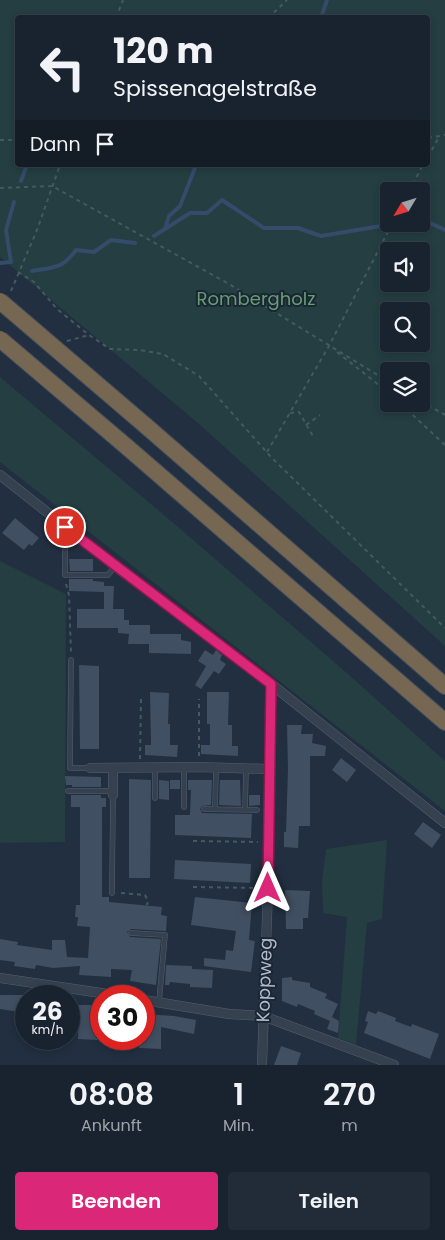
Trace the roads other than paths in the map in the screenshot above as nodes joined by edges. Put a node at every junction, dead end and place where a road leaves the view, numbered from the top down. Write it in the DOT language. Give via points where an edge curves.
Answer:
graph roads {
  1 [pos="5,296"];
  2 [pos="0,339"];
  3 [pos="0,475"];
  4 [pos="65,527"];
  5 [pos="115,566"];
  6 [pos="71,660"];
  7 [pos="271,684"];
  8 [pos="445,686"];
  9 [pos="445,722"];
  10 [pos="154,767"];
  11 [pos="184,767"];
  12 [pos="90,768"];
  13 [pos="113,768"];
  14 [pos="216,768"];
  15 [pos="246,768"];
  16 [pos="269,769"];
  17 [pos="68,791"];
  18 [pos="113,793"];
  19 [pos="155,798"];
  20 [pos="184,807"];
  21 [pos="204,809"];
  22 [pos="215,809"];
  23 [pos="245,810"];
  24 [pos="257,810"];
  25 [pos="445,823"];
  26 [pos="112,893"];
  27 [pos="131,932"];
  28 [pos="0,978"];
  29 [pos="90,991"];
  30 [pos="155,1001"];
  31 [pos="159,1002"];
  32 [pos="263,1016"];
  33 [pos="262,1065"];
  34 [pos="394,1065"];
  1 -- 8 [label="highway, bridge" via="146,426"];
  2 -- 9 [label="highway, bridge"];
  3 -- 4 [label="street"];
  4 -- 5 [label="street"];
  4 -- 5 [label="lane" via="65,575 108,575"];
  5 -- 7 [label="street"];
  6 -- 12 [label="lane" via="70,768"];
  7 -- 16 [label="street, Koppweg"];
  7 -- 25 [label="street"];
  10 -- 11 [label="street"];
  10 -- 13 [label="street"];
  10 -- 19 [label="lane"];
  11 -- 14 [label="street"];
  11 -- 20 [label="lane"];
  12 -- 13 [label="street"];
  13 -- 18 [label="street"];
  14 -- 15 [label="street"];
  14 -- 22 [label="lane"];
  15 -- 16 [label="street"];
  15 -- 23 [label="lane"];
  16 -- 32 [label="street, Koppweg"];
  17 -- 18 [label="lane"];
  18 -- 26 [label="lane"];
  21 -- 22 [label="lane"];
  22 -- 23 [label="lane"];
  23 -- 24 [label="lane"];
  27 -- 31 [label="lane" via="165,935"];
  28 -- 29 [label="street"];
  30 -- 31 [label="street"];
  31 -- 32 [label="street" via="229,1014"];
  32 -- 33 [label="street, Koppweg"];
  32 -- 34 [label="street"];
}
